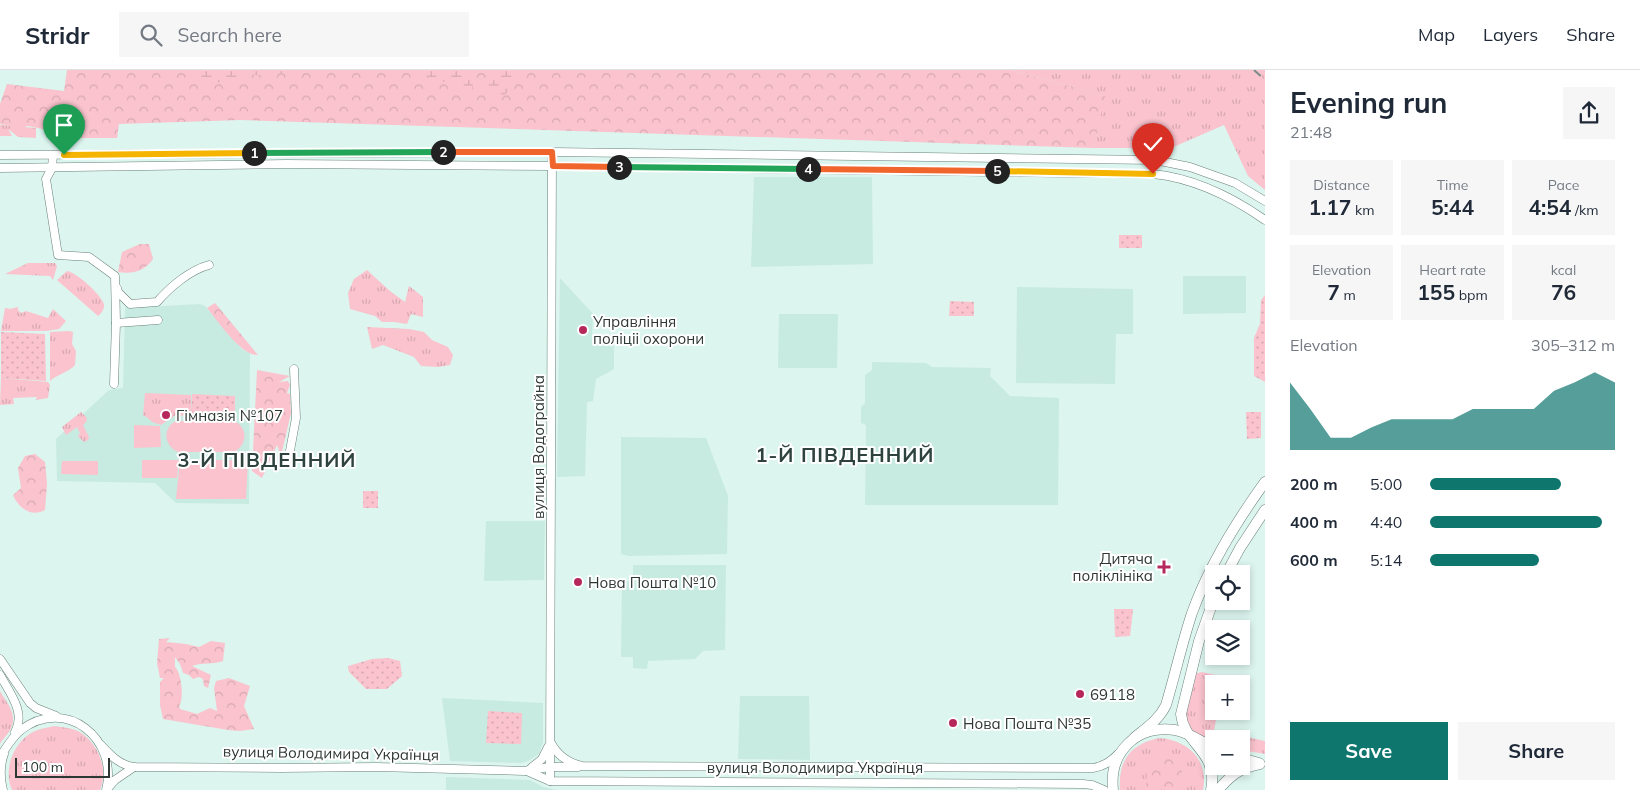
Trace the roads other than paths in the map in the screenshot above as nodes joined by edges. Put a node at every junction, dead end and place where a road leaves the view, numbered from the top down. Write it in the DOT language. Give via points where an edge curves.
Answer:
graph roads {
  1 [pos="552,152"];
  2 [pos="0,154"];
  3 [pos="53,155"];
  4 [pos="553,166"];
  5 [pos="0,168"];
  6 [pos="52,168"];
  7 [pos="1265,201"];
  8 [pos="1265,220"];
  9 [pos="209,265"];
  10 [pos="116,276"];
  11 [pos="158,320"];
  12 [pos="116,323"];
  13 [pos="294,369"];
  14 [pos="114,384"];
  15 [pos="289,456"];
  16 [pos="1265,482"];
  17 [pos="1265,510"];
  18 [pos="1231,565"];
  19 [pos="1210,610"];
  20 [pos="0,660"];
  21 [pos="0,675"];
  22 [pos="61,717"];
  23 [pos="1189,736"];
  24 [pos="1134,738"];
  25 [pos="550,743"];
  26 [pos="8,744"];
  27 [pos="1205,744"];
  28 [pos="101,745"];
  29 [pos="1120,753"];
  30 [pos="0,758"];
  31 [pos="1250,760"];
  32 [pos="1263,764"];
  33 [pos="582,766"];
  34 [pos="134,767"];
  35 [pos="550,767"];
  36 [pos="527,771"];
  37 [pos="550,781"];
  38 [pos="3,790"];
  39 [pos="106,790"];
  40 [pos="1104,790"];
  41 [pos="1113,790"];
  42 [pos="1211,790"];
  43 [pos="1218,790"];
  1 -- 3 [label="street"];
  1 -- 4 [label="street, вулиця Водограйна"];
  1 -- 7 [label="street" via="1155,160 1190,167 1236,183"];
  2 -- 3 [label="street"];
  3 -- 6 [label="street"];
  4 -- 6 [label="street" via="286,164"];
  4 -- 8 [label="street" via="1153,174 1209,188"];
  4 -- 25 [label="street, вулиця Водограйна"];
  5 -- 6 [label="street"];
  6 -- 10 [label="street" via="46,179 58,255 89,256"];
  9 -- 10 [label="street" via="197,269 157,302 130,304 118,292"];
  10 -- 12 [label="street"];
  11 -- 12 [label="street"];
  12 -- 14 [label="street"];
  13 -- 15 [label="street" via="296,418"];
  16 -- 24 [label="main road, вулиця Володимира Українця" via="1226,542 1192,612 1163,712"];
  17 -- 18 [label="main road"];
  19 -- 23 [label="main road" via="1181,714 1182,725"];
  20 -- 22 [label="street, вулиця Володимира Українця" via="30,703"];
  21 -- 26 [label="street" via="20,715 19,724"];
  22 -- 26 [label="street" via="29,725"];
  22 -- 28 [label="street, вулиця Володимира Українця" via="84,727"];
  23 -- 24 [label="main road" via="1176,730 1166,730"];
  23 -- 27 [label="main road"];
  23 -- 42 [label="main road" via="1209,762"];
  24 -- 29 [label="main road, вулиця Володимира Українця"];
  25 -- 33 [label="street" via="564,759"];
  25 -- 35 [label="street, вулиця Водограйна"];
  25 -- 36 [label="street" via="542,759"];
  26 -- 30 [label="street"];
  26 -- 38 [label="street" via="0,771"];
  28 -- 34 [label="street, вулиця Володимира Українця" via="114,759"];
  28 -- 39 [label="street, вулиця Володимира Українця" via="108,766"];
  29 -- 33 [label="street, вулиця Володимира Українця" via="1111,762 1093,768"];
  29 -- 41 [label="main road, вулиця Володимира Українця" via="1114,764"];
  31 -- 32 [label="main road"];
  32 -- 43 [label="main road" via="1237,771"];
  33 -- 35 [label="street, вулиця Володимира Українця"];
  34 -- 36 [label="street, вулиця Володимира Українця"];
  34 -- 39 [label="street, вулиця Володимира Українця" via="114,780"];
  35 -- 36 [label="street, вулиця Володимира Українця"];
  35 -- 37 [label="street, вулиця Водограйна"];
  36 -- 37 [label="street, вулиця Володимира Українця"];
  37 -- 40 [label="street, вулиця Володимира Українця" via="1083,784"];
}
